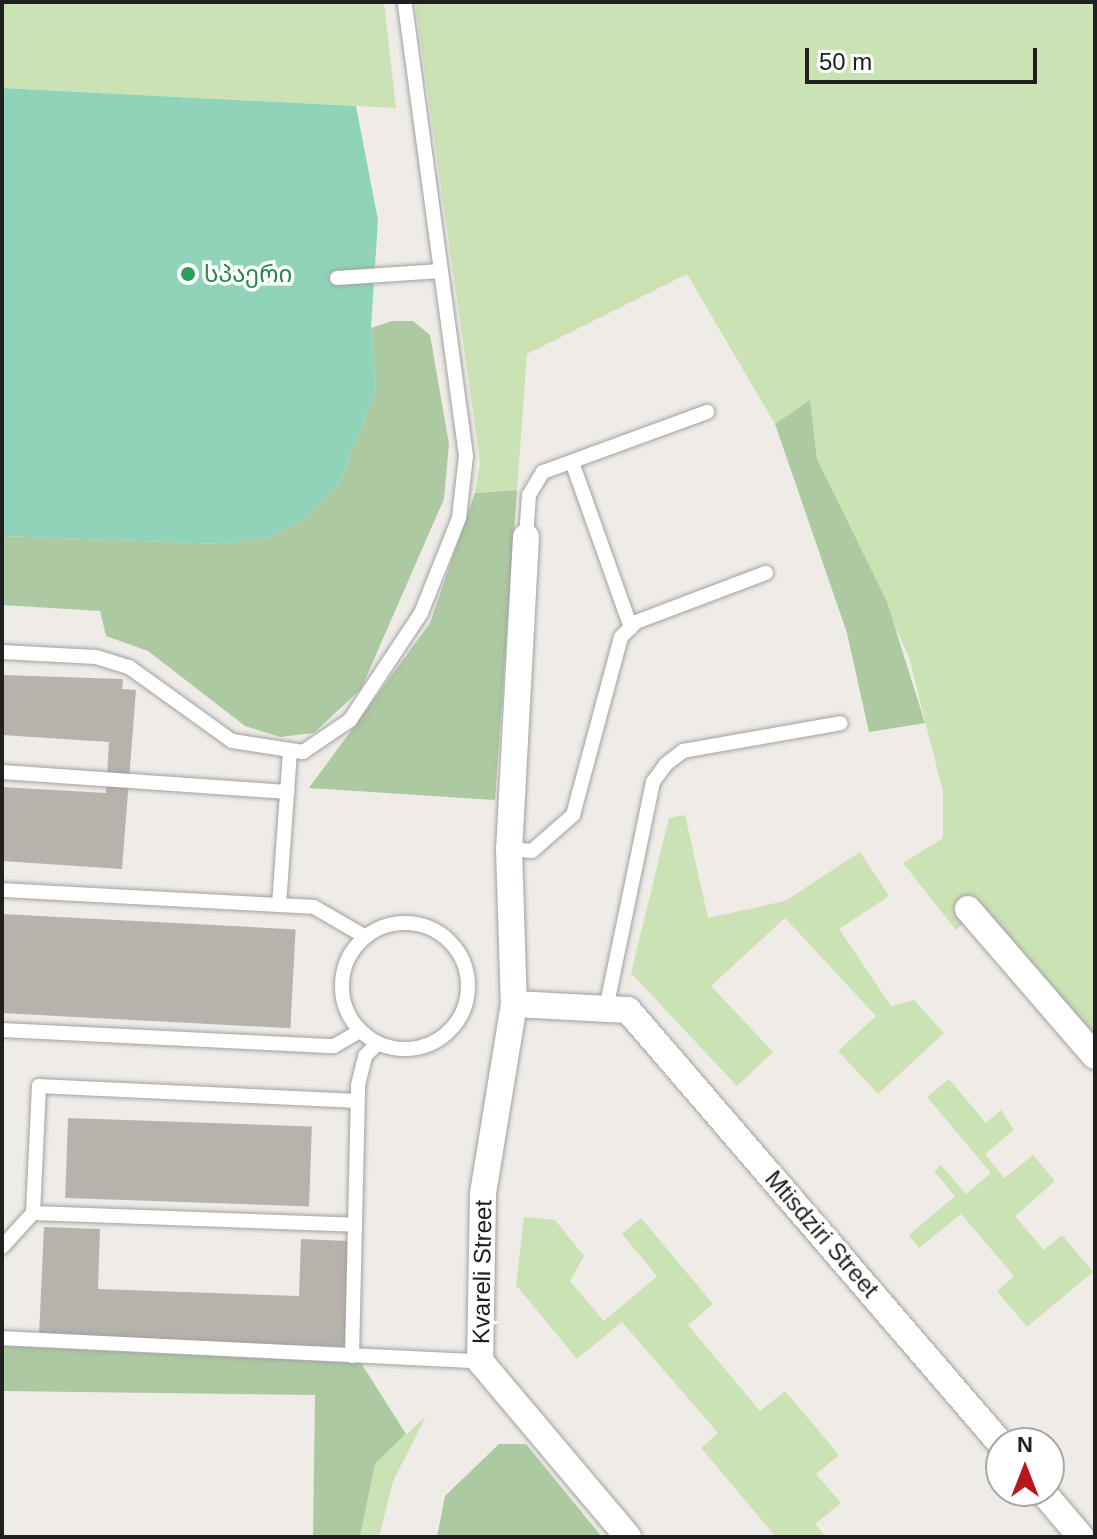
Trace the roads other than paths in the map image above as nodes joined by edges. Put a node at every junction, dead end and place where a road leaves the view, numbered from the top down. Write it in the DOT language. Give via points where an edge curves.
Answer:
graph roads {
  1 [pos="405,2"];
  2 [pos="441,271"];
  3 [pos="337,278"];
  4 [pos="707,412"];
  5 [pos="572,462"];
  6 [pos="526,537"];
  7 [pos="766,573"];
  8 [pos="631,628"];
  9 [pos="2,652"];
  10 [pos="841,723"];
  11 [pos="290,752"];
  12 [pos="2,772"];
  13 [pos="287,792"];
  14 [pos="509,849"];
  15 [pos="2,890"];
  16 [pos="279,905"];
  17 [pos="968,909"];
  18 [pos="364,936"];
  19 [pos="514,1004"];
  20 [pos="607,1004"];
  21 [pos="2,1030"];
  22 [pos="360,1031"];
  23 [pos="378,1043"];
  24 [pos="1095,1056"];
  25 [pos="357,1101"];
  26 [pos="33,1213"];
  27 [pos="355,1225"];
  28 [pos="2,1247"];
  29 [pos="2,1338"];
  30 [pos="352,1356"];
  31 [pos="480,1361"];
  32 [pos="986,1427"];
  33 [pos="1056,1507"];
  34 [pos="628,1537"];
  35 [pos="1081,1537"];
  1 -- 2 [label="lane"];
  2 -- 3 [label="lane"];
  2 -- 11 [label="lane" via="466,456 459,518 421,613 350,720 325,741"];
  4 -- 5 [label="lane"];
  5 -- 6 [label="lane" via="543,472"];
  5 -- 8 [label="lane"];
  6 -- 14 [label="street, Kvareli Street"];
  7 -- 8 [label="lane"];
  8 -- 14 [label="lane" via="609,661 573,815 532,851"];
  9 -- 11 [label="lane" via="96,657 129,667 232,741"];
  10 -- 20 [label="lane" via="683,751 666,764 653,782"];
  11 -- 13 [label="lane"];
  12 -- 13 [label="lane"];
  13 -- 16 [label="lane"];
  14 -- 19 [label="street, Kvareli Street"];
  15 -- 16 [label="lane"];
  16 -- 18 [label="lane" via="314,907"];
  17 -- 24 [label="street"];
  18 -- 22 [label="lane" via="346,962 341,994"];
  18 -- 23 [label="lane" via="383,926 425,925 443,935 466,968 464,1009 445,1033 419,1048"];
  19 -- 20 [label="street"];
  19 -- 31 [label="street, Kvareli Street" via="483,1194"];
  20 -- 32 [label="street, Mtisdziri Street" via="643,1025"];
  21 -- 22 [label="lane" via="334,1046"];
  22 -- 23 [label="lane"];
  23 -- 25 [label="lane" via="359,1067"];
  25 -- 26 [label="lane" via="39,1086"];
  25 -- 27 [label="lane"];
  26 -- 27 [label="lane"];
  26 -- 28 [label="lane"];
  27 -- 30 [label="lane"];
  29 -- 30 [label="lane"];
  30 -- 31 [label="lane"];
  31 -- 34 [label="street, Kvareli Street"];
  33 -- 35 [label="street"];
}
